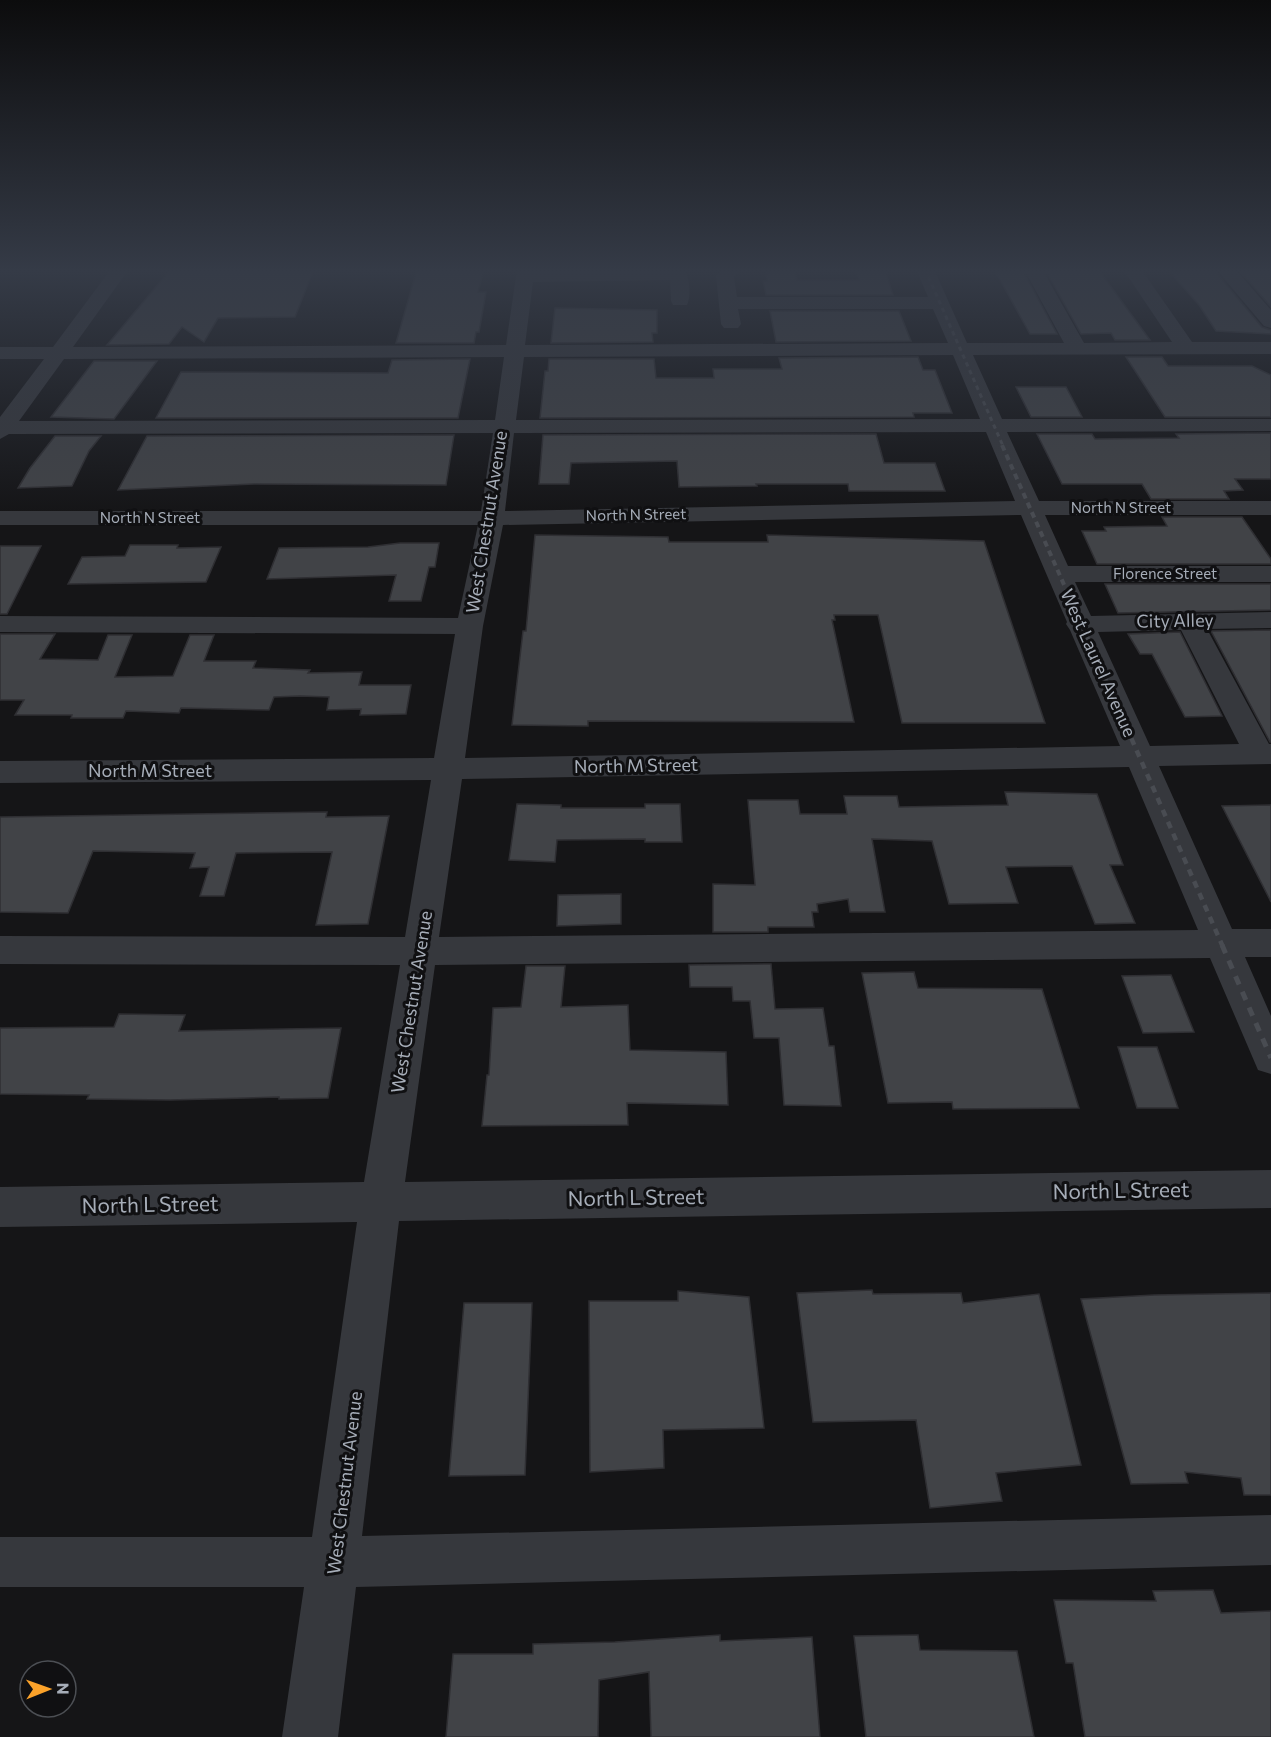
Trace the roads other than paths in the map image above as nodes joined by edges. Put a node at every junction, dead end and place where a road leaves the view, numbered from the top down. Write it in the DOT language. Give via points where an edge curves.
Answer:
graph roads {
  1 [pos="59,350"];
  2 [pos="722,350"];
  3 [pos="960,350"];
  4 [pos="514,351"];
  5 [pos="0,353"];
  6 [pos="57,353"];
  7 [pos="993,425"];
  8 [pos="1271,425"];
  9 [pos="503,426"];
  10 [pos="1,429"];
  11 [pos="1030,508"];
  12 [pos="1271,508"];
  13 [pos="0,518"];
  14 [pos="492,518"];
  15 [pos="1058,574"];
  16 [pos="1271,574"];
  17 [pos="1188,620"];
  18 [pos="1271,620"];
  19 [pos="0,624"];
  20 [pos="1079,624"];
  21 [pos="470,626"];
  22 [pos="1265,754"];
  23 [pos="1141,756"];
  24 [pos="448,770"];
  25 [pos="0,772"];
  26 [pos="1222,943"];
  27 [pos="1271,943"];
  28 [pos="0,950"];
  29 [pos="420,951"];
  30 [pos="1271,1058"];
  31 [pos="1271,1189"];
  32 [pos="381,1202"];
  33 [pos="0,1207"];
  34 [pos="1271,1540"];
  35 [pos="0,1562"];
  36 [pos="334,1562"];
  37 [pos="310,1737"];
  1 -- 6 [label="street"];
  2 -- 4 [label="street"];
  3 -- 7 [label="street, West Laurel Avenue"];
  4 -- 6 [label="street"];
  4 -- 9 [label="street, West Chestnut Avenue"];
  5 -- 6 [label="street"];
  6 -- 10 [label="street"];
  7 -- 8 [label="street"];
  7 -- 9 [label="street"];
  7 -- 11 [label="street, West Laurel Avenue"];
  9 -- 10 [label="street"];
  9 -- 14 [label="street, West Chestnut Avenue"];
  11 -- 12 [label="street, North N Street"];
  11 -- 14 [label="street, North N Street"];
  11 -- 15 [label="street, West Laurel Avenue"];
  13 -- 14 [label="street, North N Street"];
  14 -- 21 [label="street, West Chestnut Avenue"];
  15 -- 16 [label="street, Florence Street"];
  15 -- 20 [label="street, West Laurel Avenue"];
  17 -- 18 [label="street, City Alley"];
  17 -- 20 [label="street, City Alley"];
  17 -- 22 [label="street"];
  19 -- 21 [label="street"];
  20 -- 23 [label="street, West Laurel Avenue"];
  21 -- 24 [label="street, West Chestnut Avenue"];
  22 -- 23 [label="street, North M Street"];
  23 -- 24 [label="street, North M Street"];
  23 -- 26 [label="street, West Laurel Avenue"];
  24 -- 25 [label="street, North M Street"];
  24 -- 29 [label="street, West Chestnut Avenue"];
  26 -- 27 [label="street"];
  26 -- 29 [label="street"];
  26 -- 30 [label="street, West Laurel Avenue"];
  28 -- 29 [label="street"];
  29 -- 32 [label="street, West Chestnut Avenue"];
  31 -- 32 [label="street, North L Street"];
  32 -- 33 [label="street, North L Street"];
  32 -- 36 [label="street, West Chestnut Avenue"];
  34 -- 36 [label="street"];
  35 -- 36 [label="street"];
  36 -- 37 [label="street, West Chestnut Avenue"];
}
